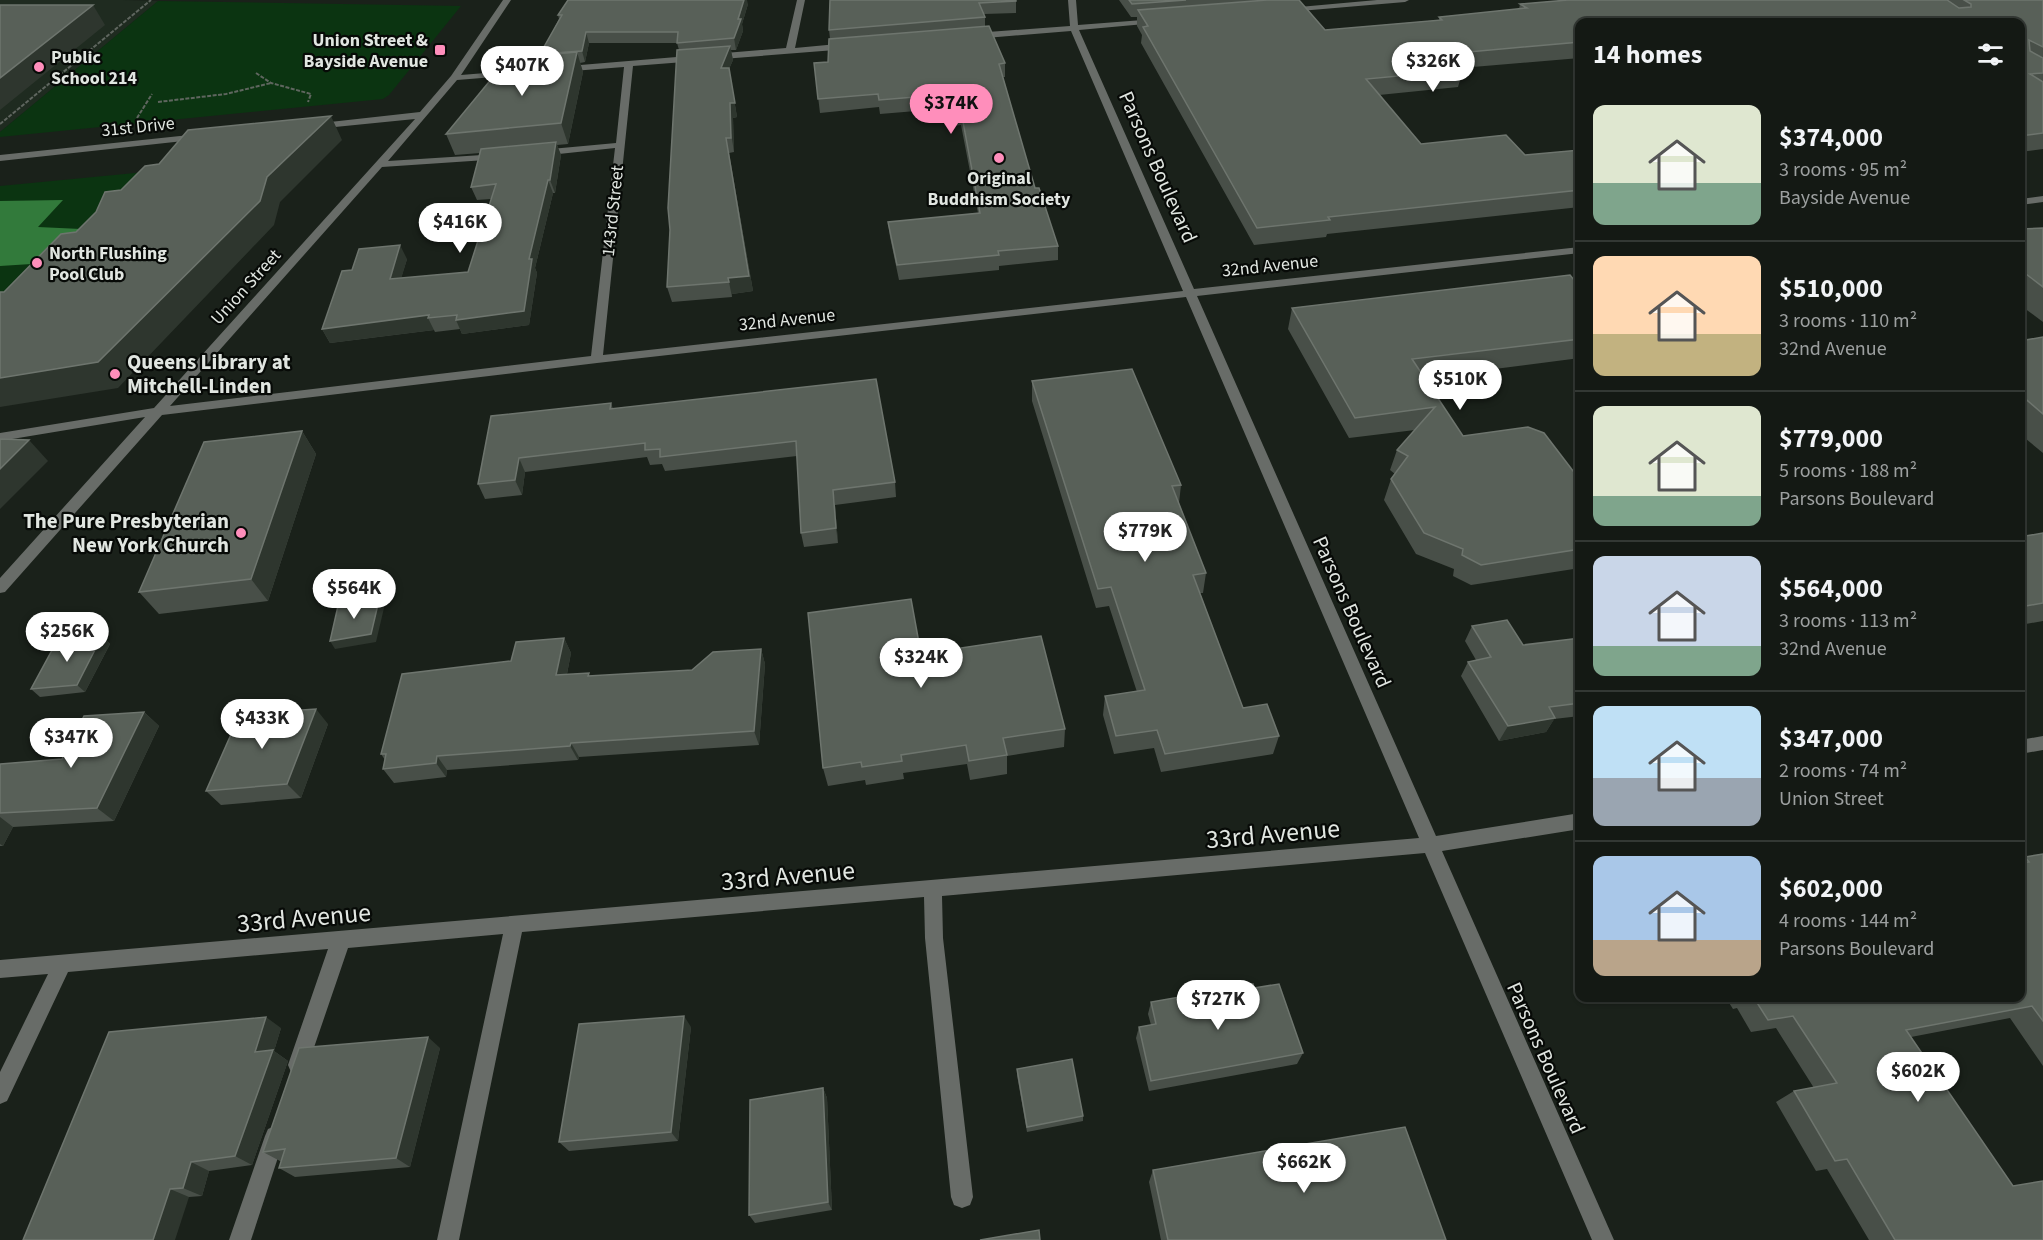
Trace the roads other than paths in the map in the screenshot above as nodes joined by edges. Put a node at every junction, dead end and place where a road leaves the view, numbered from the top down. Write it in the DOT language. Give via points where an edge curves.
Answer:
graph roads {
  1 [pos="507,0"];
  2 [pos="801,0"];
  3 [pos="1072,0"];
  4 [pos="1405,0"];
  5 [pos="1276,11"];
  6 [pos="1170,20"];
  7 [pos="1074,28"];
  8 [pos="966,36"];
  9 [pos="860,45"];
  10 [pos="789,50"];
  11 [pos="629,64"];
  12 [pos="454,78"];
  13 [pos="423,115"];
  14 [pos="298,127"];
  15 [pos="205,137"];
  16 [pos="620,145"];
  17 [pos="527,154"];
  18 [pos="505,156"];
  19 [pos="0,158"];
  20 [pos="379,164"];
  21 [pos="2043,199"];
  22 [pos="2025,201"];
  23 [pos="1575,251"];
  24 [pos="1190,293"];
  25 [pos="597,359"];
  26 [pos="159,411"];
  27 [pos="0,437"];
  28 [pos="0,588"];
  29 [pos="2043,743"];
  30 [pos="2025,746"];
  31 [pos="1575,822"];
  32 [pos="1431,846"];
  33 [pos="933,889"];
  34 [pos="514,925"];
  35 [pos="341,940"];
  36 [pos="62,965"];
  37 [pos="0,969"];
  38 [pos="291,1086"];
  39 [pos="0,1094"];
  40 [pos="280,1119"];
  41 [pos="962,1197"];
  42 [pos="240,1240"];
  43 [pos="448,1240"];
  44 [pos="1603,1240"];
  1 -- 12 [label="street, Union Street"];
  2 -- 10 [label="street"];
  3 -- 7 [label="street, Parsons Boulevard"];
  4 -- 5 [label="street"];
  6 -- 7 [label="street"];
  7 -- 8 [label="street"];
  7 -- 24 [label="street, Parsons Boulevard"];
  9 -- 10 [label="street"];
  10 -- 11 [label="street"];
  11 -- 12 [label="street"];
  11 -- 16 [label="street, 143rd Street"];
  12 -- 13 [label="street, Union Street"];
  13 -- 14 [label="street"];
  13 -- 20 [label="street, Union Street"];
  15 -- 19 [label="street, 31st Drive"];
  16 -- 17 [label="street"];
  16 -- 25 [label="street, 143rd Street"];
  18 -- 20 [label="street"];
  20 -- 26 [label="street, Union Street"];
  21 -- 22 [label="street"];
  23 -- 24 [label="street, 32nd Avenue"];
  24 -- 25 [label="street, 32nd Avenue"];
  24 -- 32 [label="street, Parsons Boulevard"];
  25 -- 26 [label="street, 32nd Avenue"];
  26 -- 27 [label="street, 32nd Avenue"];
  26 -- 28 [label="street, Union Street"];
  29 -- 30 [label="street"];
  31 -- 32 [label="street, 33rd Avenue"];
  32 -- 33 [label="street, 33rd Avenue"];
  32 -- 44 [label="street, Parsons Boulevard"];
  33 -- 34 [label="street, 33rd Avenue"];
  33 -- 41 [label="street" via="934,938"];
  34 -- 35 [label="street, 33rd Avenue"];
  34 -- 43 [label="street"];
  35 -- 36 [label="street, 33rd Avenue"];
  35 -- 38 [label="street"];
  36 -- 37 [label="street, 33rd Avenue"];
  36 -- 39 [label="street"];
  40 -- 42 [label="street"];
}
